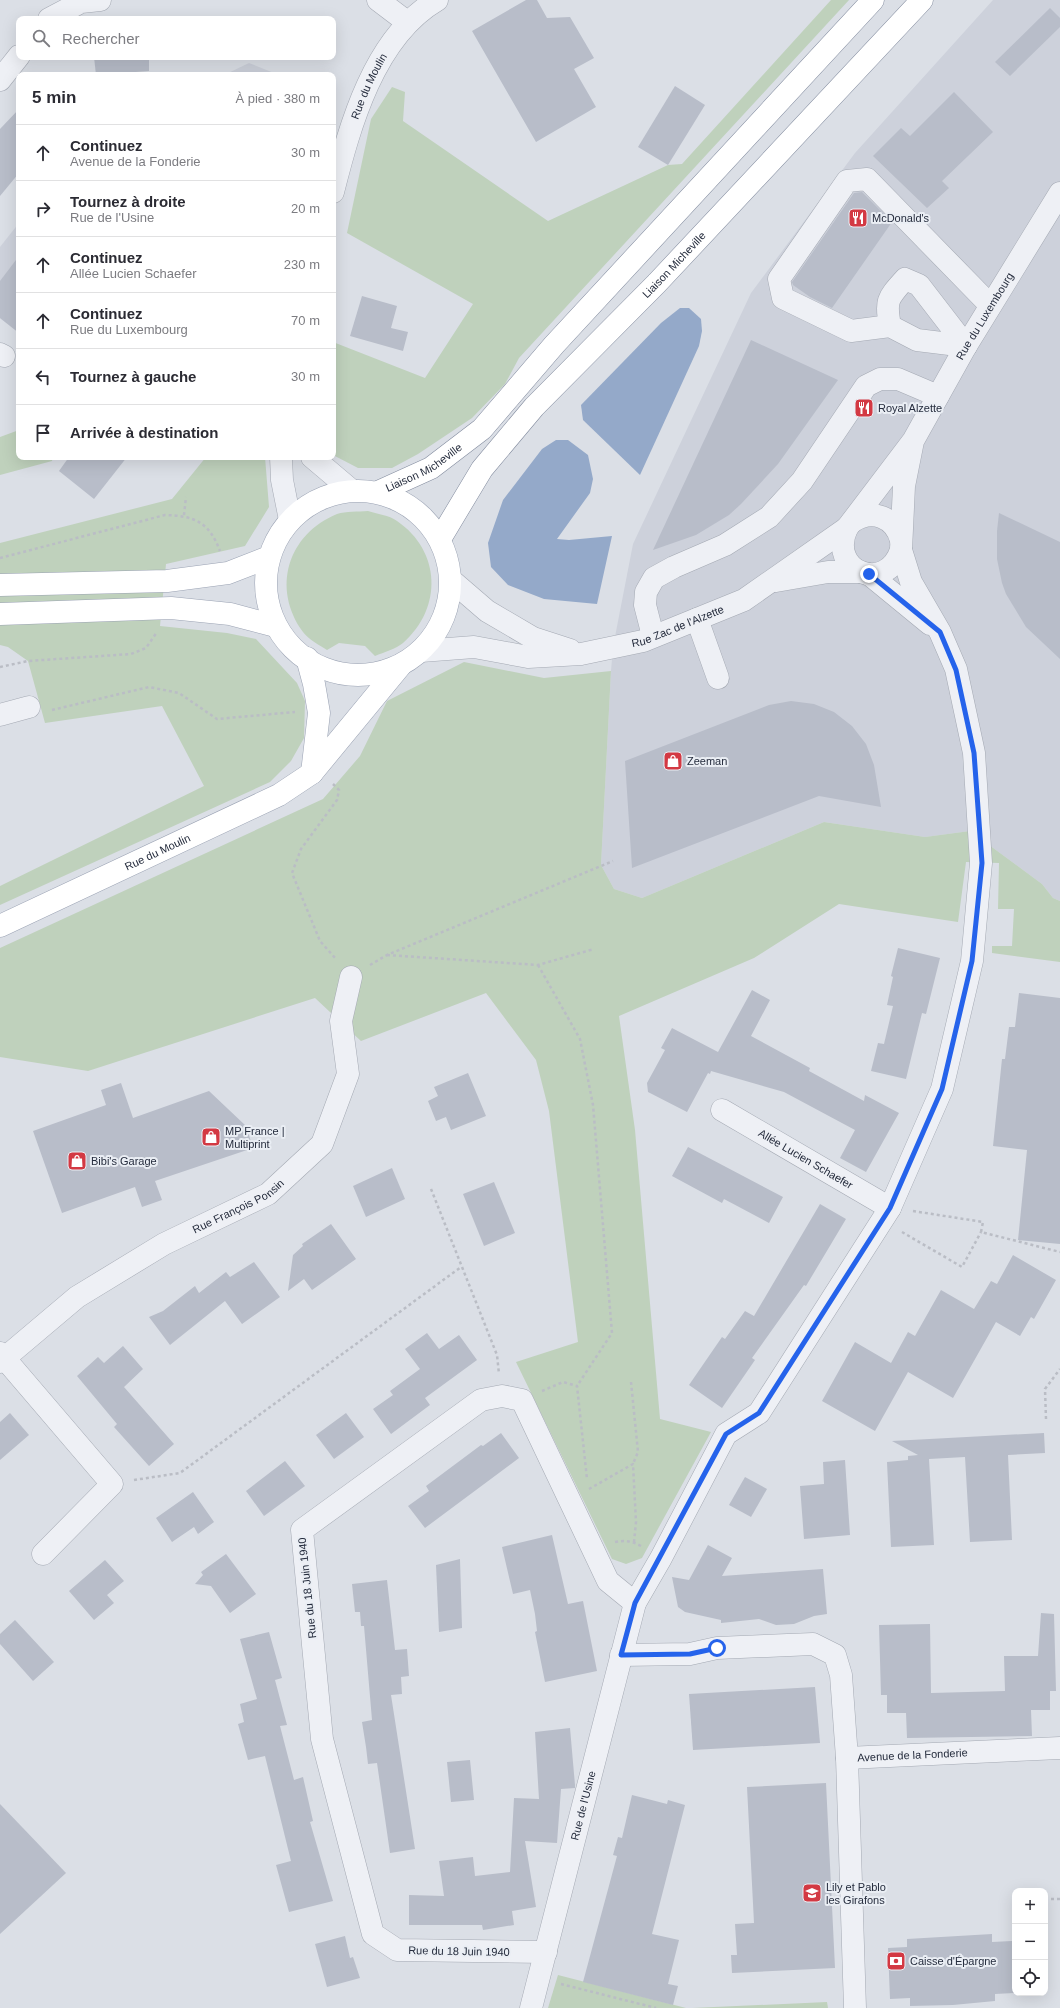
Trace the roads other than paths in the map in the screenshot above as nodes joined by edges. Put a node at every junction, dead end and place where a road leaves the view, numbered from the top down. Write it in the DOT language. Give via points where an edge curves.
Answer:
graph roads {
  1 [pos="100,0"];
  2 [pos="378,0"];
  3 [pos="437,0"];
  4 [pos="873,0"];
  5 [pos="922,0"];
  6 [pos="55,16"];
  7 [pos="407,22"];
  8 [pos="16,60"];
  9 [pos="0,80"];
  10 [pos="336,181"];
  11 [pos="1060,193"];
  12 [pos="990,305"];
  13 [pos="890,326"];
  14 [pos="966,346"];
  15 [pos="938,396"];
  16 [pos="913,441"];
  17 [pos="281,460"];
  18 [pos="316,460"];
  19 [pos="351,490"];
  20 [pos="378,492"];
  21 [pos="290,520"];
  22 [pos="849,525"];
  23 [pos="440,539"];
  24 [pos="901,545"];
  25 [pos="269,557"];
  26 [pos="865,573"];
  27 [pos="451,580"];
  28 [pos="769,582"];
  29 [pos="0,584"];
  30 [pos="0,614"];
  31 [pos="697,619"];
  32 [pos="276,626"];
  33 [pos="940,632"];
  34 [pos="654,636"];
  35 [pos="421,651"];
  36 [pos="581,654"];
  37 [pos="307,658"];
  38 [pos="401,665"];
  39 [pos="718,678"];
  40 [pos="29,707"];
  41 [pos="0,715"];
  42 [pos="312,773"];
  43 [pos="0,926"];
  44 [pos="351,977"];
  45 [pos="722,1110"];
  46 [pos="890,1208"];
  47 [pos="2,1357"];
  48 [pos="43,1554"];
  49 [pos="635,1603"];
  50 [pos="621,1655"];
  51 [pos="1060,1748"];
  52 [pos="847,1758"];
  53 [pos="546,1952"];
  54 [pos="531,2008"];
  55 [pos="855,2008"];
  1 -- 6 [label="street" via="81,2"];
  2 -- 7 [label="street"];
  3 -- 7 [label="street, Rue du Moulin"];
  4 -- 20 [label="main road, Liaison Micheville" via="554,345 482,429 431,468"];
  5 -- 23 [label="main road, Liaison Micheville" via="657,283 534,407 482,469"];
  7 -- 10 [label="street, Rue du Moulin" via="381,58 363,95 348,136"];
  8 -- 9 [label="street"];
  11 -- 12 [label="street, Rue du Luxembourg"];
  12 -- 13 [label="street" via="867,179 847,181 779,279 783,298 851,330"];
  12 -- 14 [label="street, Rue du Luxembourg"];
  13 -- 14 [label="street" via="917,340"];
  13 -- 14 [label="street" via="887,310 890,296 905,279 920,285"];
  14 -- 15 [label="street, Rue du Luxembourg"];
  15 -- 16 [label="street, Rue du Luxembourg"];
  15 -- 34 [label="street" via="898,379 880,379 866,386 802,481 769,517 725,544 654,578 646,592 645,605"];
  16 -- 22 [label="street"];
  16 -- 24 [label="street" via="904,486"];
  17 -- 21 [label="street" via="282,480"];
  18 -- 19 [label="street"];
  19 -- 20 [label="main road"];
  19 -- 21 [label="main road" via="329,495 308,505"];
  20 -- 23 [label="main road" via="403,502 425,518"];
  21 -- 25 [label="main road" via="278,537"];
  22 -- 24 [label="street" via="867,515 886,518 899,531"];
  22 -- 26 [label="street" via="842,545 843,553 852,568"];
  22 -- 28 [label="street, Rue Zac de l'Alzette"];
  23 -- 27 [label="main road" via="448,559"];
  24 -- 26 [label="street" via="898,559 886,571"];
  24 -- 33 [label="street" via="911,582"];
  25 -- 29 [label="main road" via="228,573 167,581"];
  25 -- 32 [label="main road" via="266,582 269,607"];
  26 -- 28 [label="street, Rue Zac de l'Alzette" via="828,572"];
  26 -- 33 [label="street"];
  27 -- 35 [label="main road" via="448,606 438,630"];
  27 -- 36 [label="street" via="487,611 527,634"];
  28 -- 31 [label="street, Rue Zac de l'Alzette" via="744,600"];
  30 -- 32 [label="main road" via="171,608 230,614"];
  31 -- 34 [label="street, Rue Zac de l'Alzette"];
  31 -- 39 [label="street"];
  32 -- 37 [label="main road"];
  33 -- 46 [label="street" via="956,670 974,753 982,863 972,961 942,1089"];
  34 -- 36 [label="street, Rue Zac de l'Alzette" via="643,641"];
  35 -- 36 [label="street, Rue Zac de l'Alzette" via="474,647 528,657"];
  35 -- 38 [label="main road"];
  37 -- 38 [label="main road" via="318,666 345,674 374,674"];
  37 -- 42 [label="main road" via="319,713"];
  38 -- 42 [label="main road, Rue du Moulin"];
  40 -- 41 [label="street"];
  42 -- 43 [label="main road, Rue du Moulin" via="279,795"];
  44 -- 47 [label="street, Rue François Ponsin" via="341,1021 348,1074 322,1144 268,1194 164,1244 77,1297"];
  45 -- 46 [label="street, Allée Lucien Schaefer"];
  46 -- 49 [label="street" via="759,1413 726,1434"];
  47 -- 48 [label="street, Rue François Ponsin" via="112,1484"];
  49 -- 50 [label="street, Rue de l'Usine"];
  49 -- 53 [label="street, Rue du 18 Juin 1940" via="608,1581 512,1398 481,1400 302,1530 322,1739 373,1934 397,1950"];
  50 -- 52 [label="street, Avenue de la Fonderie" via="690,1654 717,1648 813,1644 835,1655 842,1675"];
  50 -- 53 [label="street, Rue de l'Usine"];
  51 -- 52 [label="street, Avenue de la Fonderie"];
  52 -- 55 [label="street"];
  53 -- 54 [label="street, Rue de l'Usine"];
}
